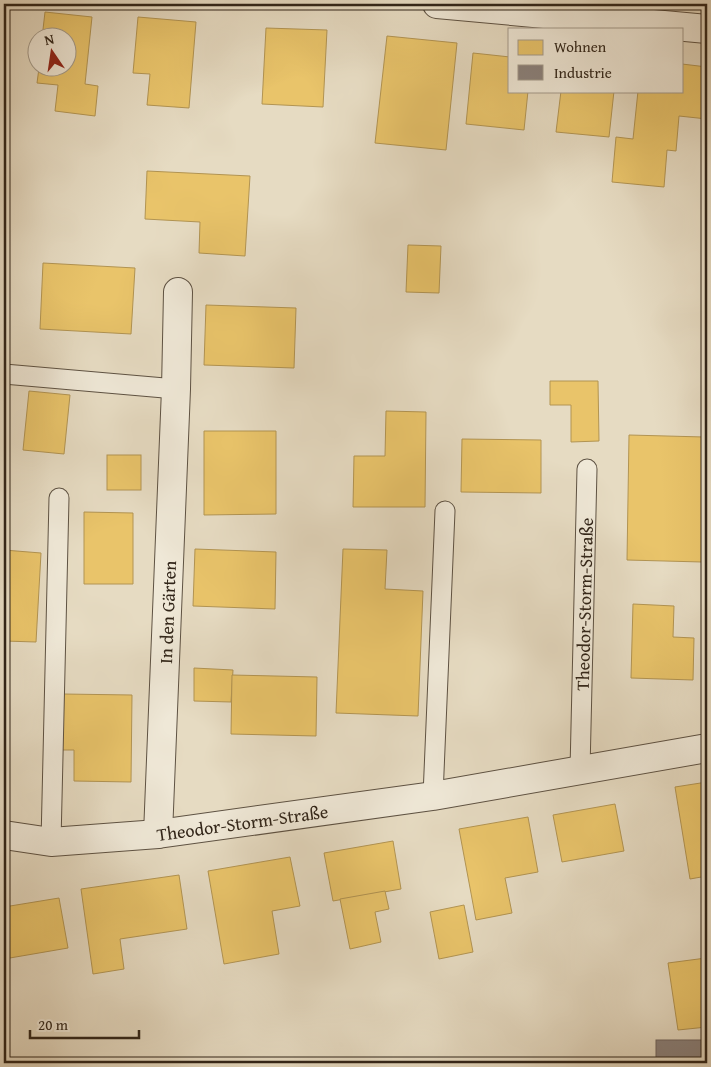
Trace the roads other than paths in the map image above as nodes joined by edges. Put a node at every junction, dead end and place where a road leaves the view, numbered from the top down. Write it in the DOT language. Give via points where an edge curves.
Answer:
graph roads {
  1 [pos="437,4"];
  2 [pos="594,11"];
  3 [pos="707,29"];
  4 [pos="178,292"];
  5 [pos="4,374"];
  6 [pos="176,389"];
  7 [pos="587,469"];
  8 [pos="60,498"];
  9 [pos="445,511"];
  10 [pos="707,748"];
  11 [pos="580,770"];
  12 [pos="434,796"];
  13 [pos="158,834"];
  14 [pos="4,835"];
  15 [pos="51,842"];
  1 -- 2 [label="street"];
  2 -- 3 [label="street"];
  4 -- 6 [label="street, In den Gärten"];
  5 -- 6 [label="lane"];
  6 -- 13 [label="street, In den Gärten"];
  7 -- 11 [label="lane, Theodor-Storm-Straße"];
  8 -- 15 [label="lane"];
  9 -- 12 [label="lane"];
  10 -- 11 [label="street, Theodor-Storm-Straße"];
  11 -- 12 [label="street, Theodor-Storm-Straße"];
  12 -- 13 [label="street, Theodor-Storm-Straße"];
  13 -- 15 [label="street, Theodor-Storm-Straße"];
  14 -- 15 [label="street, Theodor-Storm-Straße"];
}
